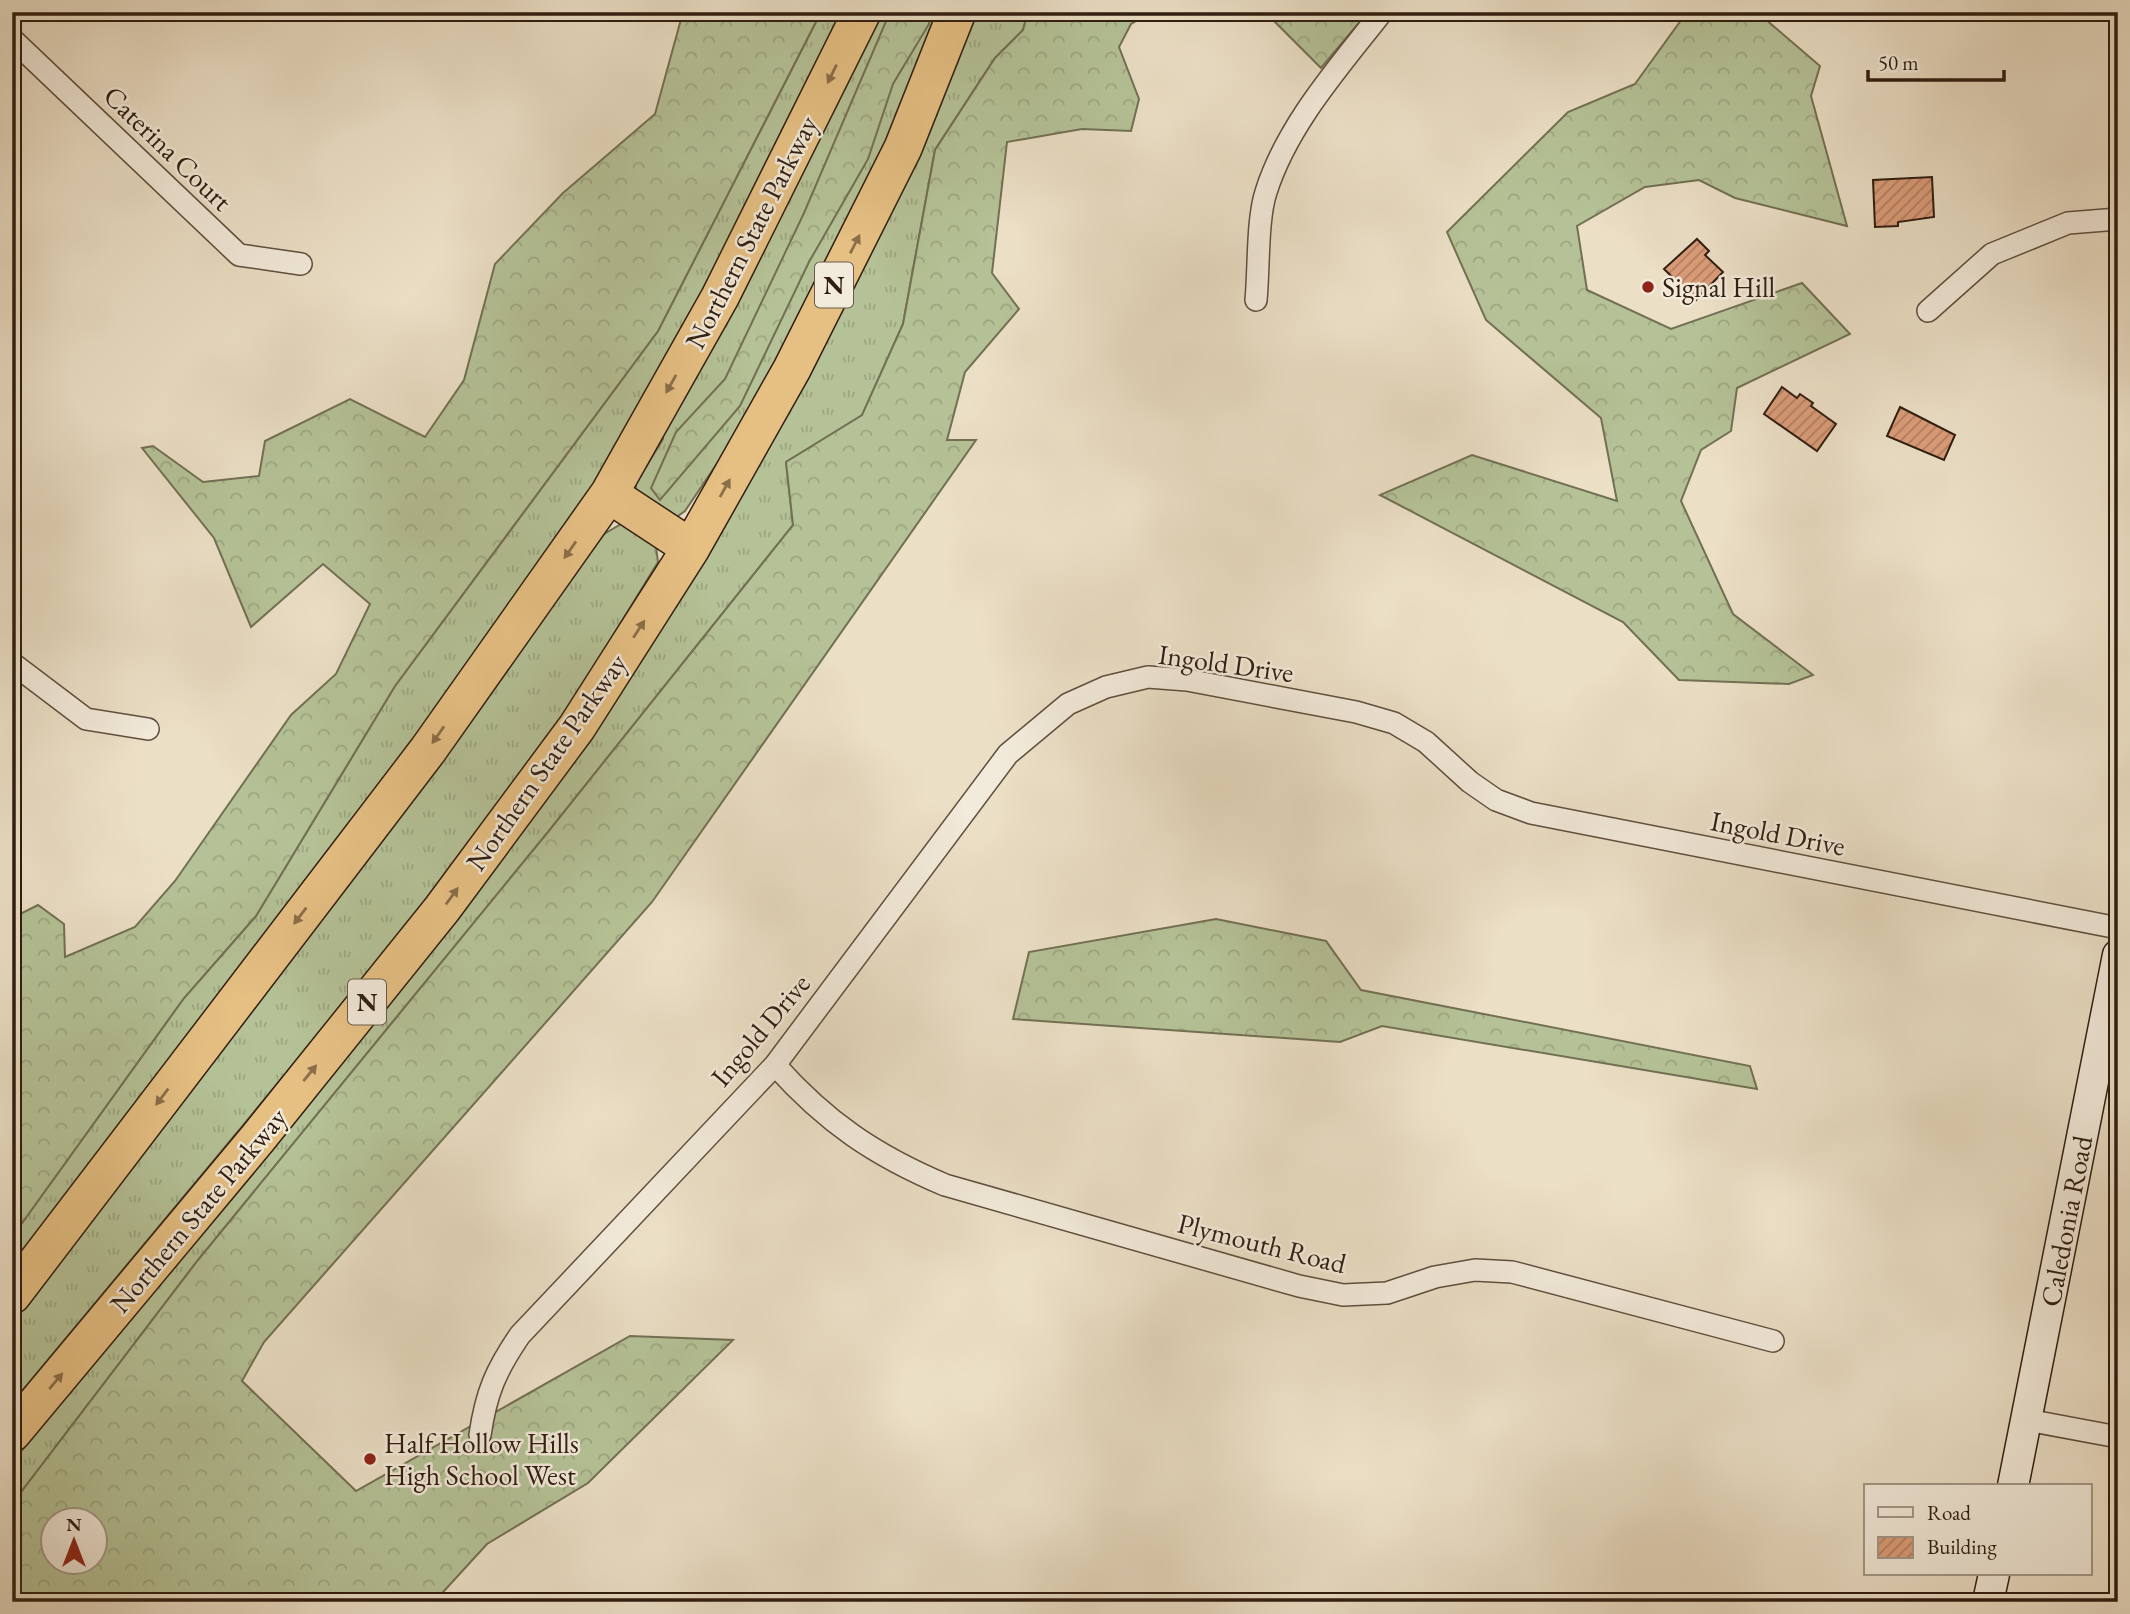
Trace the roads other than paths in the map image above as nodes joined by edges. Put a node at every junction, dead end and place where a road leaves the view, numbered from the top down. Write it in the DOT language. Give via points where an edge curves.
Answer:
graph roads {
  1 [pos="862,12"];
  2 [pos="957,12"];
  3 [pos="1382,12"];
  4 [pos="12,39"];
  5 [pos="2118,219"];
  6 [pos="301,264"];
  7 [pos="1256,300"];
  8 [pos="1928,311"];
  9 [pos="609,494"];
  10 [pos="691,548"];
  11 [pos="12,663"];
  12 [pos="148,729"];
  13 [pos="2118,928"];
  14 [pos="2118,956"];
  15 [pos="775,1065"];
  16 [pos="12,1295"];
  17 [pos="1773,1341"];
  18 [pos="2027,1420"];
  19 [pos="12,1433"];
  20 [pos="480,1435"];
  21 [pos="2118,1437"];
  22 [pos="2013,1484"];
  23 [pos="1994,1576"];
  24 [pos="1988,1602"];
  1 -- 9 [label="highway, Northern State Parkway, one-way" via="720,297"];
  10 -- 2 [label="highway, Northern State Parkway / N, one-way" via="792,369 903,148"];
  3 -- 7 [label="street" via="1319,94 1280,155 1265,195"];
  4 -- 6 [label="street, Caterina Court" via="239,255"];
  5 -- 8 [label="street" via="2068,223 1992,254"];
  9 -- 10 [label="highway"];
  9 -- 16 [label="highway, Northern State Parkway, one-way" via="428,750"];
  19 -- 10 [label="highway, Northern State Parkway / N, one-way" via="442,909 577,727"];
  11 -- 12 [label="street" via="86,719"];
  13 -- 15 [label="street, Ingold Drive" via="1531,813 1487,794 1426,742 1394,723 1187,680 1148,677 1106,687 1068,704 1008,754"];
  14 -- 18 [label="street, Caledonia Road"];
  15 -- 17 [label="street, Plymouth Road" via="846,1134 894,1164 944,1185 1299,1286 1343,1295 1387,1293 1475,1270 1512,1272"];
  15 -- 20 [label="street, Ingold Drive" via="520,1335 497,1368 485,1400"];
  18 -- 21 [label="street"];
  18 -- 22 [label="street, Caledonia Road"];
  23 -- 24 [label="street"];
}
